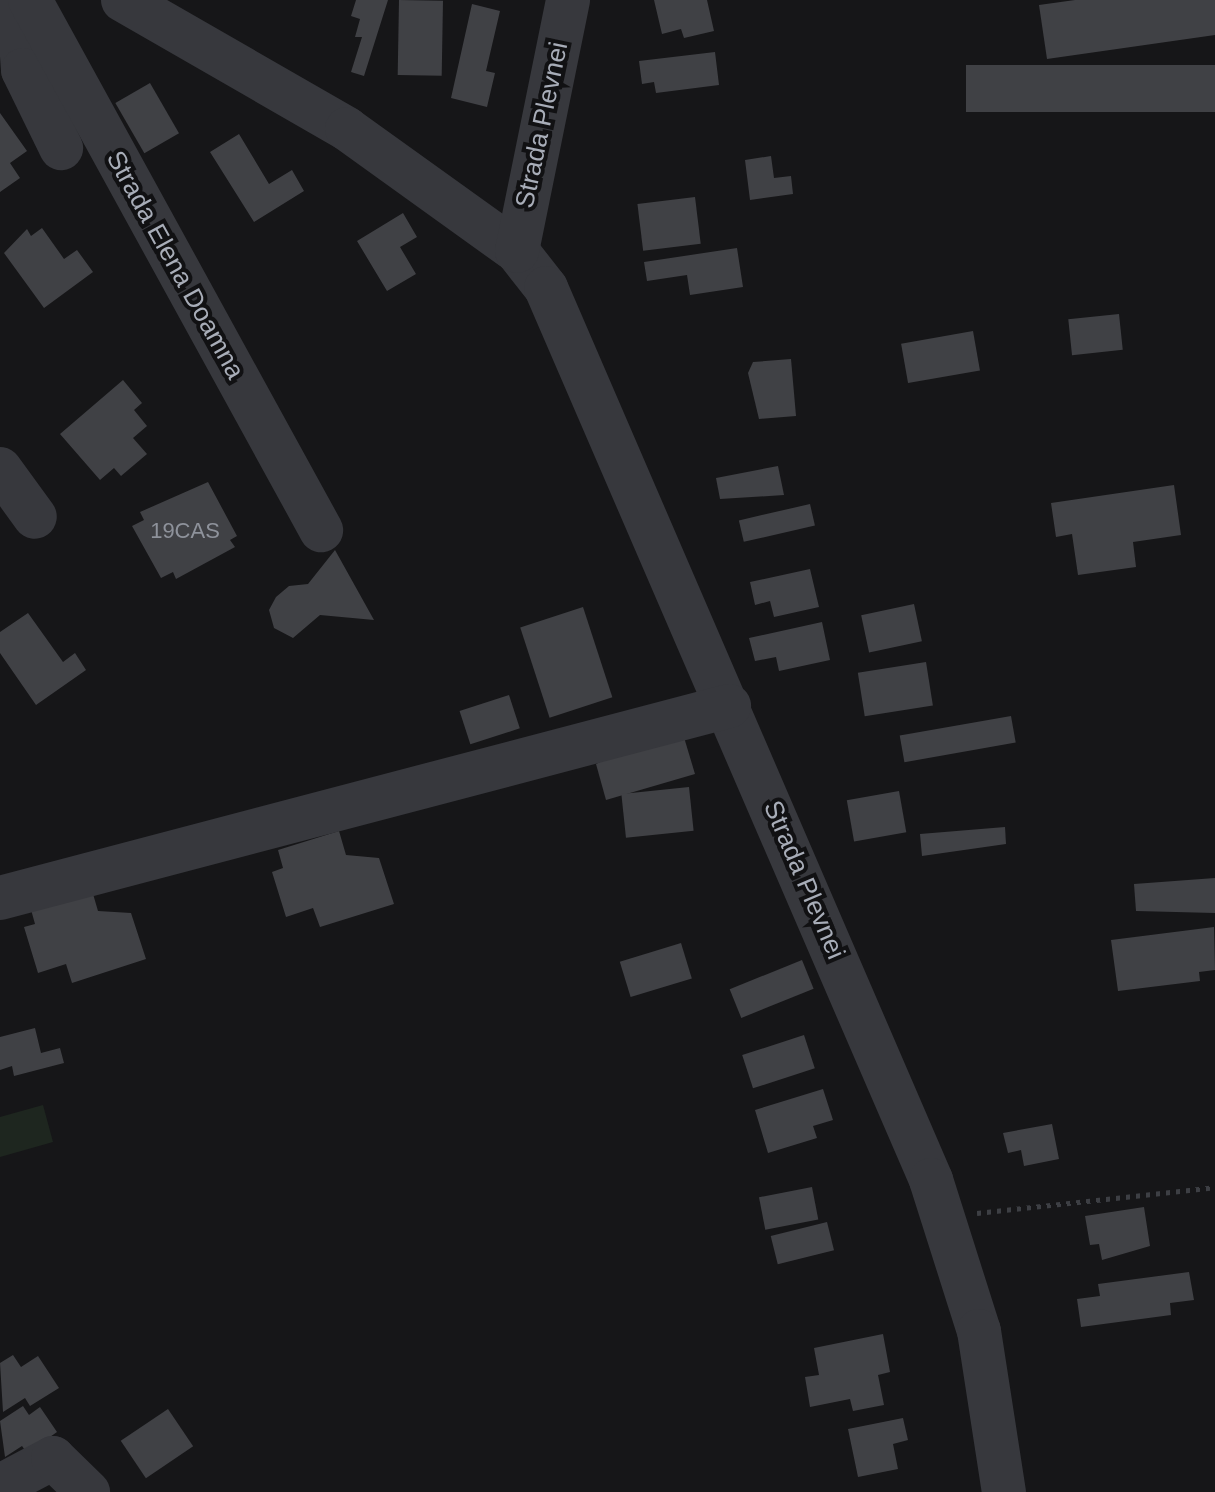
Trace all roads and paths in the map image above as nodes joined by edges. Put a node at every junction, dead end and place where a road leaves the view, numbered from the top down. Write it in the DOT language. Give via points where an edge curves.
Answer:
graph roads {
  1 [pos="18,0"];
  2 [pos="30,0"];
  3 [pos="123,0"];
  4 [pos="568,0"];
  5 [pos="61,148"];
  6 [pos="517,251"];
  7 [pos="0,469"];
  8 [pos="35,517"];
  9 [pos="321,530"];
  10 [pos="729,706"];
  11 [pos="0,898"];
  12 [pos="1215,1187"];
  13 [pos="943,1218"];
  14 [pos="0,1486"];
  15 [pos="88,1492"];
  16 [pos="1004,1492"];
  1 -- 5 [label="street" via="23,70"];
  2 -- 9 [label="street, Strada Elena Doamna"];
  3 -- 6 [label="street" via="347,129"];
  4 -- 6 [label="street, Strada Plevnei"];
  6 -- 10 [label="street, Strada Plevnei" via="546,288"];
  7 -- 8 [label="street"];
  10 -- 11 [label="street"];
  10 -- 13 [label="street, Strada Plevnei"];
  12 -- 13 [label="path"];
  13 -- 16 [label="street, Strada Plevnei" via="979,1331"];
  14 -- 15 [label="street" via="53,1458"];
}
